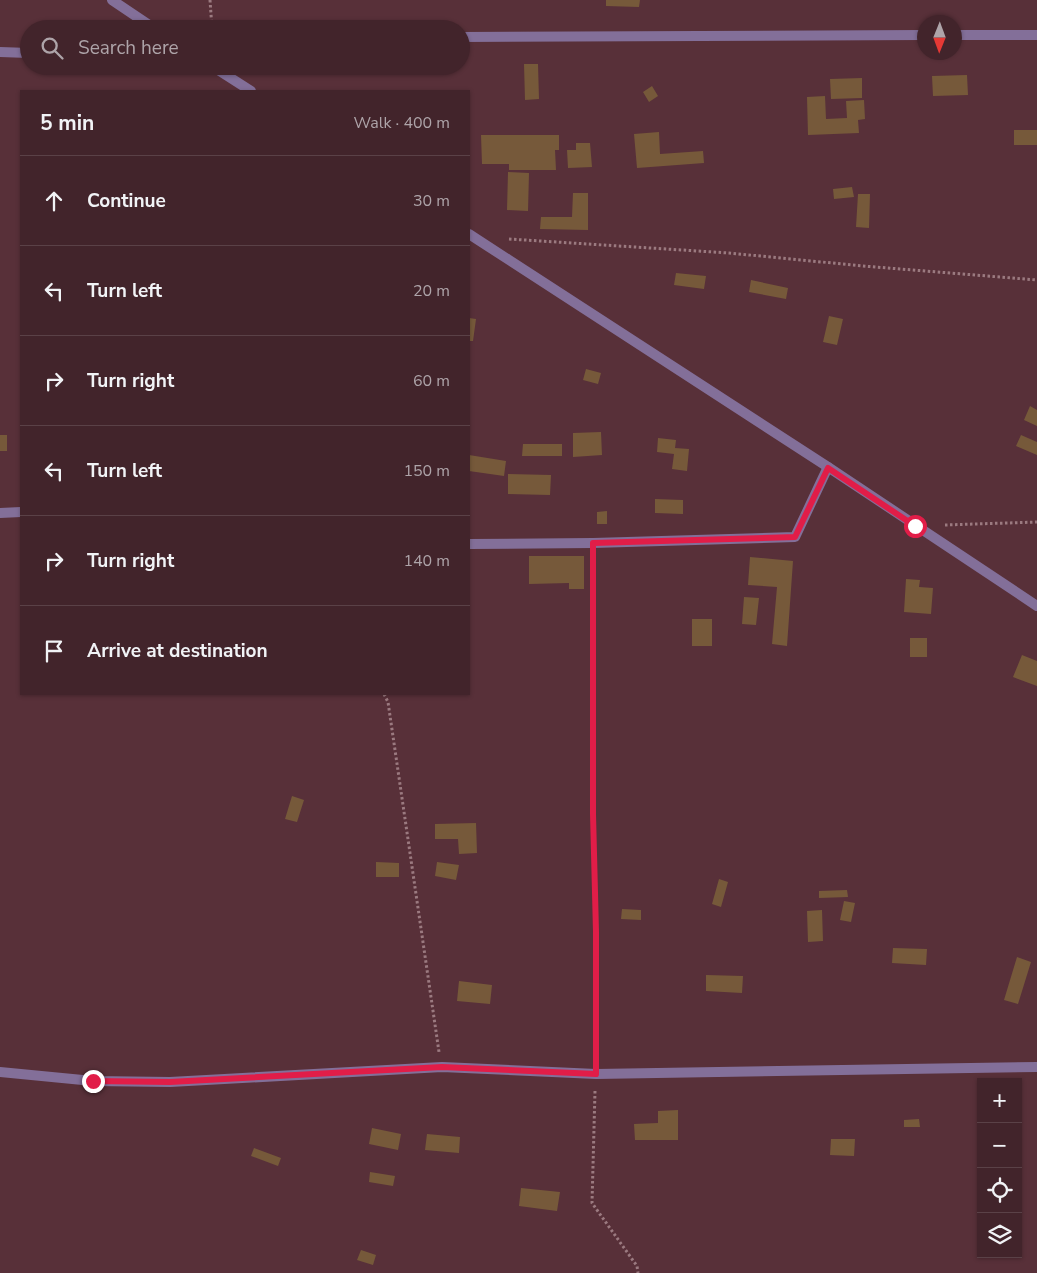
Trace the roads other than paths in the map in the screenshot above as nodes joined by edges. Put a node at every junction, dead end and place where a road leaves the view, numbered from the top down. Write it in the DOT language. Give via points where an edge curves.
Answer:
graph roads {
  1 [pos="112,0"];
  2 [pos="142,20"];
  3 [pos="917,35"];
  4 [pos="962,35"];
  5 [pos="1037,35"];
  6 [pos="470,37"];
  7 [pos="0,52"];
  8 [pos="20,53"];
  9 [pos="226,75"];
  10 [pos="249,90"];
  11 [pos="470,235"];
  12 [pos="828,468"];
  13 [pos="20,512"];
  14 [pos="0,513"];
  15 [pos="470,544"];
  16 [pos="1037,606"];
  17 [pos="1037,1067"];
  18 [pos="0,1072"];
  1 -- 2 [label="street"];
  3 -- 6 [label="street"];
  4 -- 5 [label="street"];
  7 -- 8 [label="street"];
  9 -- 10 [label="street"];
  11 -- 12 [label="street"];
  12 -- 15 [label="street" via="795,537"];
  12 -- 16 [label="street"];
  13 -- 14 [label="street"];
  17 -- 18 [label="street" via="596,1074 442,1067 170,1082 93,1081"];
}
